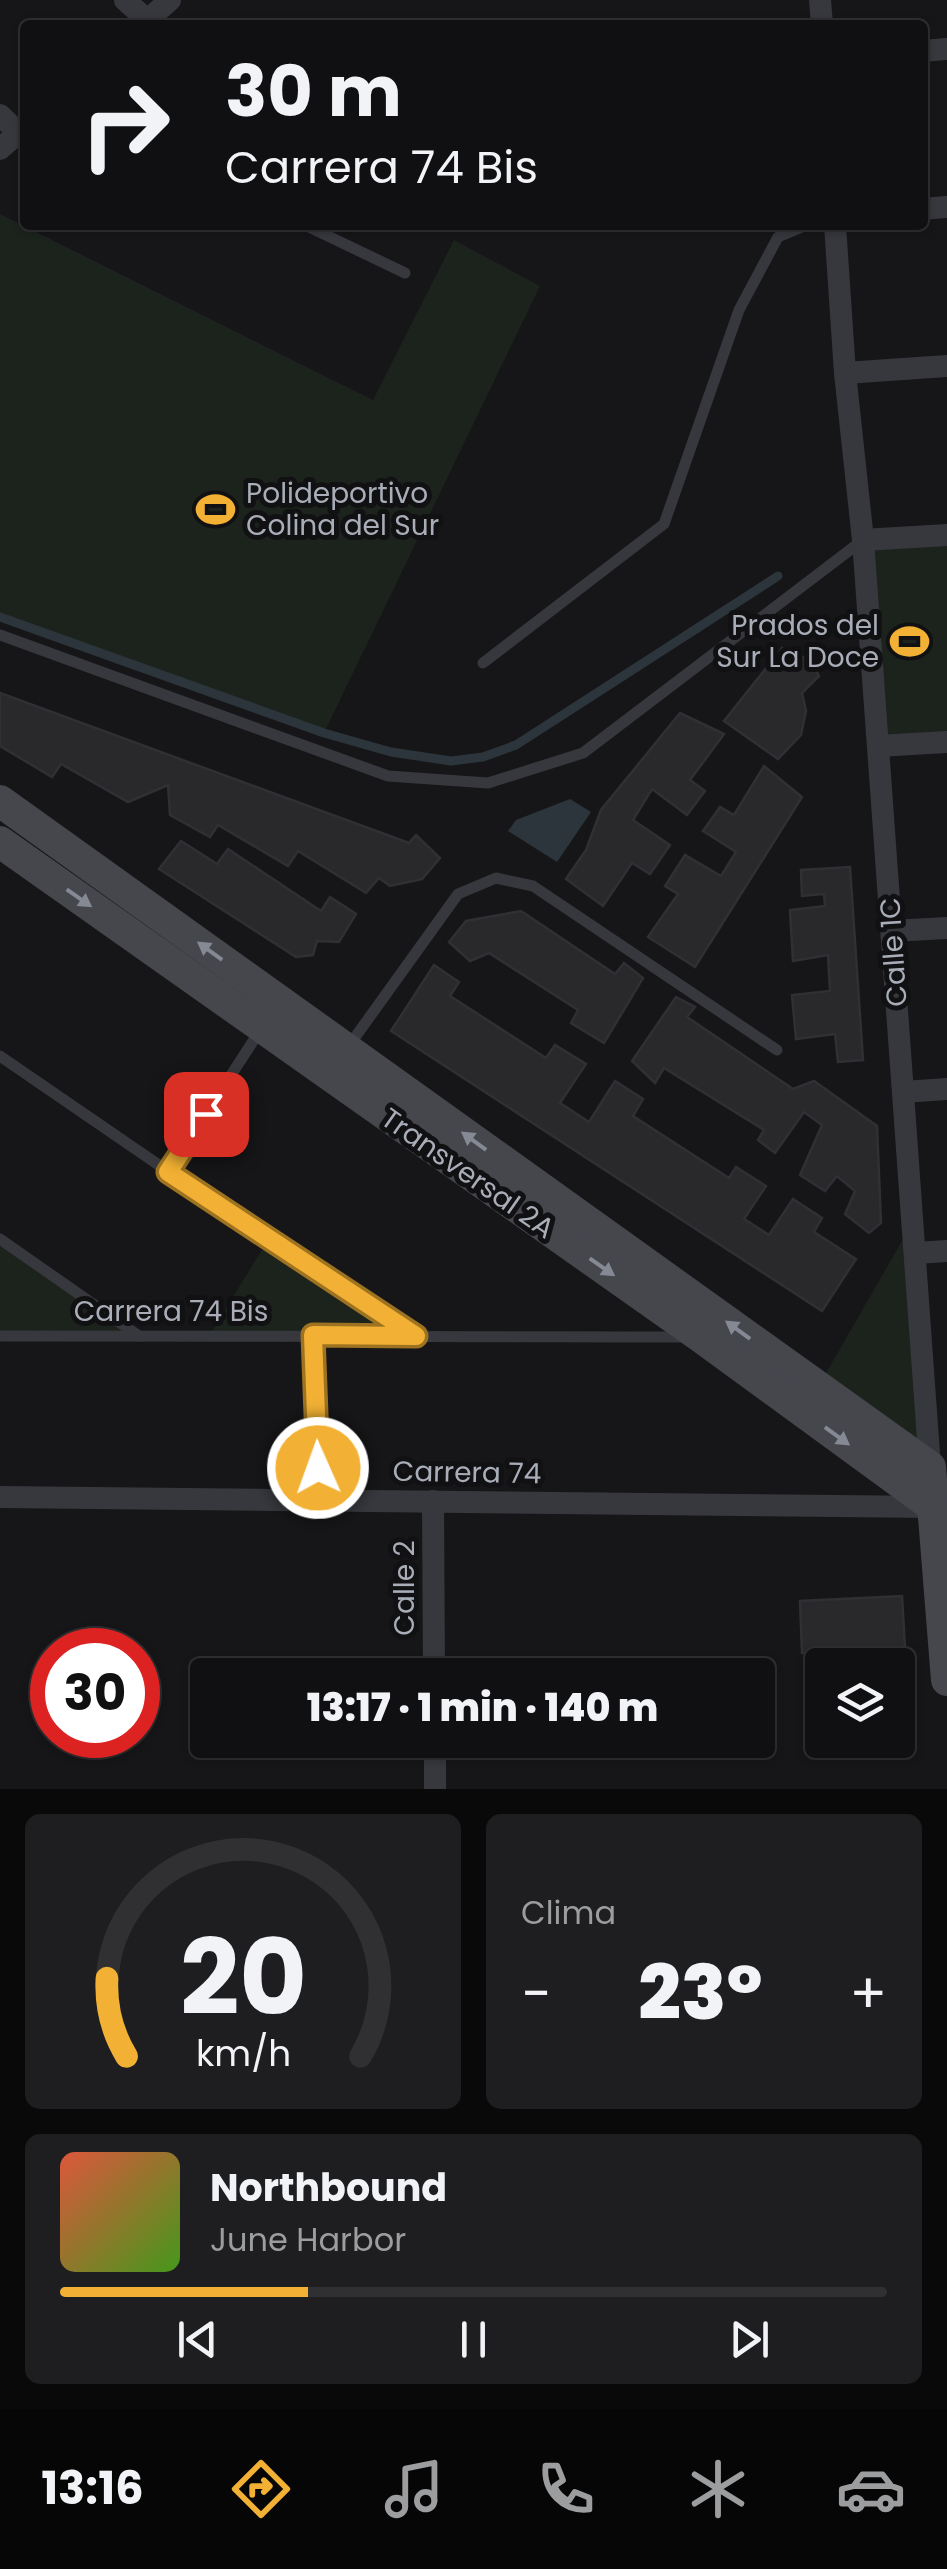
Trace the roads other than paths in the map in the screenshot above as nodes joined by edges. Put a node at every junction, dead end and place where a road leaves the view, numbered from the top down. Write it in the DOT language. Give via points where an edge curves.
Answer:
graph roads {
  1 [pos="125,0"];
  2 [pos="170,0"];
  3 [pos="142,20"];
  4 [pos="148,20"];
  5 [pos="20,132"];
  6 [pos="0,150"];
  7 [pos="315,230"];
  8 [pos="795,230"];
  9 [pos="836,230"];
  10 [pos="405,273"];
  11 [pos="947,366"];
  12 [pos="846,373"];
  13 [pos="947,535"];
  14 [pos="863,540"];
  15 [pos="0,635"];
  16 [pos="483,663"];
  17 [pos="947,742"];
  18 [pos="878,746"];
  19 [pos="0,801"];
  20 [pos="0,842"];
  21 [pos="947,928"];
  22 [pos="892,930"];
  23 [pos="262,1028"];
  24 [pos="778,1050"];
  25 [pos="0,1056"];
  26 [pos="338,1062"];
  27 [pos="947,1089"];
  28 [pos="903,1092"];
  29 [pos="168,1172"];
  30 [pos="0,1239"];
  31 [pos="947,1251"];
  32 [pos="915,1253"];
  33 [pos="313,1335"];
  34 [pos="0,1336"];
  35 [pos="140,1336"];
  36 [pos="416,1336"];
  37 [pos="701,1336"];
  38 [pos="937,1415"];
  39 [pos="930,1468"];
  40 [pos="0,1497"];
  41 [pos="320,1501"];
  42 [pos="434,1501"];
  43 [pos="934,1506"];
  44 [pos="944,1596"];
  45 [pos="434,1658"];
  46 [pos="947,1680"];
  47 [pos="435,1758"];
  48 [pos="435,1789"];
  1 -- 3 [label="street"];
  2 -- 4 [label="street"];
  5 -- 6 [label="street"];
  7 -- 10 [label="lane"];
  8 -- 16 [label="lane" via="778,237 738,310 664,524"];
  9 -- 12 [label="street, Calle 1C"];
  11 -- 12 [label="street"];
  12 -- 14 [label="street, Calle 1C"];
  13 -- 14 [label="street"];
  14 -- 15 [label="lane" via="584,752 488,784 388,776"];
  14 -- 18 [label="street, Calle 1C"];
  17 -- 18 [label="street"];
  18 -- 22 [label="street, Calle 1C"];
  26 -- 19 [label="street, Transversal 2A, one-way"];
  20 -- 23 [label="street, Transversal 2A, one-way"];
  21 -- 22 [label="street"];
  22 -- 28 [label="street, Calle 1C"];
  23 -- 26 [label="street, Transversal 2A"];
  23 -- 29 [label="lane"];
  24 -- 26 [label="lane" via="533,886 496,878 458,894"];
  25 -- 29 [label="lane"];
  26 -- 37 [label="street, Transversal 2A, one-way"];
  39 -- 26 [label="street, Transversal 2A, one-way"];
  27 -- 28 [label="street"];
  28 -- 32 [label="street, Calle 1C"];
  29 -- 36 [label="lane"];
  30 -- 35 [label="lane"];
  31 -- 32 [label="street"];
  32 -- 38 [label="street, Calle 1C"];
  33 -- 35 [label="lane, Carrera 74 Bis"];
  33 -- 36 [label="lane, Carrera 74 Bis"];
  33 -- 41 [label="street"];
  34 -- 35 [label="lane, Carrera 74 Bis"];
  36 -- 37 [label="lane, Carrera 74 Bis"];
  37 -- 43 [label="street, Transversal 2A, one-way"];
  38 -- 39 [label="street, Calle 1C"];
  39 -- 43 [label="street, Calle 1C"];
  40 -- 41 [label="street, Carrera 74"];
  41 -- 42 [label="street, Carrera 74"];
  42 -- 43 [label="street, Carrera 74"];
  42 -- 45 [label="street, Calle 2"];
  43 -- 44 [label="street, Calle 1C"];
  44 -- 46 [label="street, Calle 1C"];
  47 -- 48 [label="street"];
}
